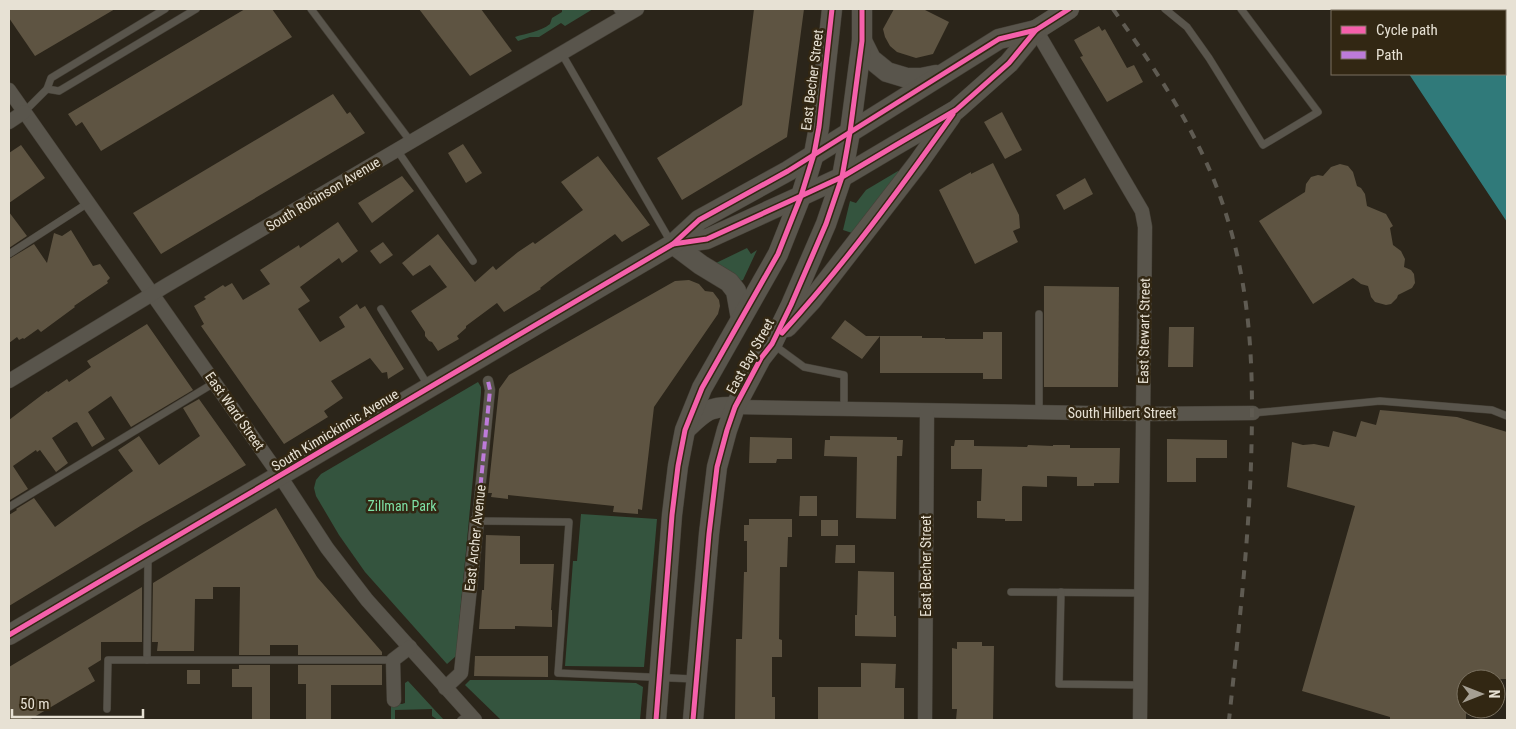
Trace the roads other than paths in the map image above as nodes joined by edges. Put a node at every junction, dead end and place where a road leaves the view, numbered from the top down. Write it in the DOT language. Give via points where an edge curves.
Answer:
graph roads {
  1 [pos="165,9"];
  2 [pos="196,9"];
  3 [pos="310,9"];
  4 [pos="637,9"];
  5 [pos="832,9"];
  6 [pos="862,9"];
  7 [pos="1165,9"];
  8 [pos="1241,9"];
  9 [pos="620,13"];
  10 [pos="1058,13"];
  11 [pos="1036,30"];
  12 [pos="862,41"];
  13 [pos="562,54"];
  14 [pos="943,74"];
  15 [pos="47,89"];
  16 [pos="9,90"];
  17 [pos="956,110"];
  18 [pos="24,112"];
  19 [pos="9,122"];
  20 [pos="850,132"];
  21 [pos="411,142"];
  22 [pos="397,150"];
  23 [pos="814,154"];
  24 [pos="842,176"];
  25 [pos="801,196"];
  26 [pos="88,203"];
  27 [pos="673,244"];
  28 [pos="9,254"];
  29 [pos="473,261"];
  30 [pos="152,294"];
  31 [pos="381,309"];
  32 [pos="1039,314"];
  33 [pos="741,319"];
  34 [pos="772,344"];
  35 [pos="9,381"];
  36 [pos="214,382"];
  37 [pos="488,382"];
  38 [pos="429,388"];
  39 [pos="735,407"];
  40 [pos="844,410"];
  41 [pos="927,412"];
  42 [pos="1038,413"];
  43 [pos="1253,413"];
  44 [pos="1144,414"];
  45 [pos="1507,416"];
  46 [pos="685,430"];
  47 [pos="280,476"];
  48 [pos="9,507"];
  49 [pos="477,521"];
  50 [pos="148,553"];
  51 [pos="1011,592"];
  52 [pos="1061,592"];
  53 [pos="1141,593"];
  54 [pos="9,635"];
  55 [pos="410,647"];
  56 [pos="147,660"];
  57 [pos="393,660"];
  58 [pos="659,678"];
  59 [pos="697,680"];
  60 [pos="1140,685"];
  61 [pos="445,688"];
  62 [pos="394,700"];
  63 [pos="108,710"];
  64 [pos="468,718"];
  65 [pos="656,720"];
  66 [pos="693,720"];
  67 [pos="925,720"];
  68 [pos="1140,720"];
  1 -- 15 [label="lane" via="51,78"];
  2 -- 15 [label="lane" via="59,91"];
  3 -- 21 [label="lane"];
  4 -- 9 [label="street, South Robinson Avenue"];
  5 -- 23 [label="main road, East Becher Street"];
  6 -- 12 [label="main road"];
  7 -- 8 [label="lane" via="1187,27 1263,145 1318,112"];
  9 -- 13 [label="street, South Robinson Avenue"];
  10 -- 11 [label="main road, South Kinnickinnic Avenue"];
  11 -- 14 [label="main road, South Kinnickinnic Avenue" via="999,39"];
  11 -- 17 [label="main road, South Kinnickinnic Avenue" via="1009,63"];
  11 -- 44 [label="street, East Stewart Street" via="1142,212 1146,228"];
  12 -- 14 [label="main road" via="871,59 892,74 921,78"];
  12 -- 20 [label="main road"];
  13 -- 21 [label="street, South Robinson Avenue"];
  13 -- 27 [label="lane"];
  14 -- 20 [label="main road, South Kinnickinnic Avenue"];
  15 -- 18 [label="lane"];
  16 -- 18 [label="street, East Ward Street"];
  17 -- 24 [label="main road, South Kinnickinnic Avenue"];
  17 -- 34 [label="main road" via="812,300"];
  18 -- 19 [label="street"];
  18 -- 26 [label="street, East Ward Street"];
  20 -- 23 [label="main road, South Kinnickinnic Avenue"];
  20 -- 24 [label="main road, East Bay Street"];
  21 -- 22 [label="street, South Robinson Avenue"];
  22 -- 29 [label="lane"];
  22 -- 30 [label="street, South Robinson Avenue"];
  23 -- 25 [label="main road, East Bay Street"];
  23 -- 27 [label="main road, South Kinnickinnic Avenue" via="698,220"];
  24 -- 25 [label="main road, South Kinnickinnic Avenue"];
  24 -- 34 [label="main road, East Bay Street" via="826,224"];
  25 -- 27 [label="main road, South Kinnickinnic Avenue" via="707,239"];
  25 -- 33 [label="main road, East Bay Street" via="778,254"];
  26 -- 28 [label="lane"];
  26 -- 30 [label="street, East Ward Street"];
  27 -- 33 [label="main road" via="729,282 736,291"];
  27 -- 38 [label="main road, South Kinnickinnic Avenue"];
  30 -- 35 [label="street, South Robinson Avenue"];
  30 -- 36 [label="street, East Ward Street"];
  31 -- 38 [label="lane"];
  32 -- 42 [label="lane"];
  33 -- 46 [label="main road, East Bay Street" via="702,388"];
  34 -- 39 [label="main road, East Bay Street"];
  34 -- 40 [label="lane" via="804,367 844,375"];
  36 -- 47 [label="street, East Ward Street"];
  36 -- 48 [label="lane"];
  37 -- 49 [label="street, East Archer Avenue" via="490,390"];
  38 -- 47 [label="main road, South Kinnickinnic Avenue"];
  39 -- 40 [label="street, South Hilbert Street"];
  39 -- 46 [label="main road" via="718,406 705,411"];
  39 -- 59 [label="main road, East Bay Street" via="717,466"];
  40 -- 41 [label="street, South Hilbert Street"];
  41 -- 42 [label="street, South Hilbert Street"];
  41 -- 67 [label="street, East Becher Street"];
  42 -- 44 [label="street, South Hilbert Street"];
  43 -- 44 [label="street, South Hilbert Street"];
  43 -- 45 [label="lane, South Hilbert Street" via="1380,401 1492,410"];
  44 -- 53 [label="street, East Stewart Street"];
  46 -- 58 [label="main road, East Bay Street" via="672,515"];
  47 -- 50 [label="main road, South Kinnickinnic Avenue"];
  47 -- 55 [label="street, East Ward Street" via="327,548 367,600"];
  49 -- 58 [label="lane" via="569,522 558,673"];
  49 -- 61 [label="street, East Archer Avenue" via="461,673"];
  50 -- 54 [label="main road, South Kinnickinnic Avenue"];
  50 -- 56 [label="lane"];
  51 -- 52 [label="lane"];
  52 -- 53 [label="lane"];
  52 -- 60 [label="lane" via="1060,684"];
  53 -- 60 [label="street, East Stewart Street"];
  55 -- 57 [label="street"];
  55 -- 61 [label="street, East Ward Street"];
  56 -- 57 [label="lane"];
  56 -- 63 [label="lane" via="108,660"];
  57 -- 62 [label="street"];
  58 -- 59 [label="lane"];
  58 -- 65 [label="main road, East Bay Street"];
  59 -- 66 [label="main road, East Bay Street"];
  60 -- 68 [label="street, East Stewart Street"];
  61 -- 64 [label="street, East Ward Street"];
}
